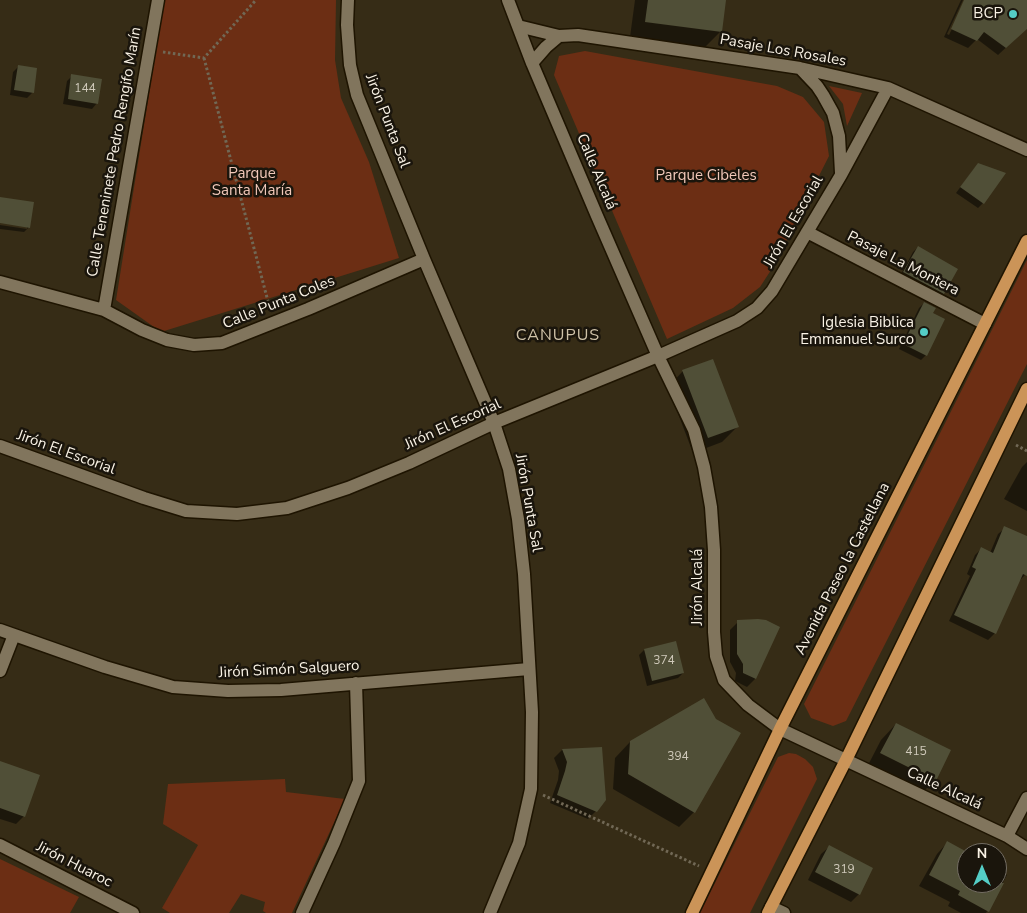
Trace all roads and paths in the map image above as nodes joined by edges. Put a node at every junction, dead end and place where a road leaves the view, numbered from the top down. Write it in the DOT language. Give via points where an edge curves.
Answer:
graph roads {
  1 [pos="158,0"];
  2 [pos="256,0"];
  3 [pos="348,0"];
  4 [pos="508,0"];
  5 [pos="518,26"];
  6 [pos="559,36"];
  7 [pos="150,50"];
  8 [pos="204,58"];
  9 [pos="532,63"];
  10 [pos="800,68"];
  11 [pos="888,88"];
  12 [pos="1027,150"];
  13 [pos="841,174"];
  14 [pos="807,232"];
  15 [pos="1027,241"];
  16 [pos="424,260"];
  17 [pos="0,282"];
  18 [pos="104,310"];
  19 [pos="274,322"];
  20 [pos="985,324"];
  21 [pos="658,356"];
  22 [pos="1027,389"];
  23 [pos="494,423"];
  24 [pos="0,446"];
  25 [pos="0,630"];
  26 [pos="14,635"];
  27 [pos="529,669"];
  28 [pos="0,671"];
  29 [pos="356,683"];
  30 [pos="780,730"];
  31 [pos="846,760"];
  32 [pos="531,789"];
  33 [pos="1027,798"];
  34 [pos="1007,836"];
  35 [pos="0,845"];
  36 [pos="1027,849"];
  37 [pos="713,872"];
  38 [pos="770,910"];
  39 [pos="132,913"];
  40 [pos="302,913"];
  41 [pos="490,913"];
  42 [pos="692,913"];
  43 [pos="784,913"];
  1 -- 7 [label="street, Calle Teneninete Pedro Rengifo Marín"];
  2 -- 8 [label="path"];
  3 -- 16 [label="street, Jirón Punta Sal" via="350,65 357,95"];
  4 -- 5 [label="street, Calle Alcalá"];
  5 -- 6 [label="street, Pasaje Los Rosales"];
  5 -- 9 [label="street, Calle Alcalá"];
  6 -- 9 [label="street"];
  6 -- 10 [label="street, Pasaje Los Rosales" via="578,35"];
  7 -- 8 [label="path"];
  7 -- 18 [label="street, Calle Teneninete Pedro Rengifo Marín"];
  8 -- 19 [label="path"];
  9 -- 21 [label="street, Calle Alcalá"];
  10 -- 11 [label="street, Pasaje Los Rosales"];
  10 -- 13 [label="street, Jirón El Escorial" via="817,86 833,113 840,136"];
  11 -- 12 [label="street, Pasaje Los Rosales"];
  11 -- 13 [label="street, Jirón El Escorial"];
  13 -- 14 [label="street, Jirón El Escorial"];
  14 -- 20 [label="street, Pasaje La Montera"];
  14 -- 21 [label="street, Jirón El Escorial" via="772,291 757,308 738,321"];
  15 -- 20 [label="main road, Avenida Paseo la Castellana"];
  16 -- 19 [label="street, Calle Punta Coles"];
  16 -- 23 [label="street, Jirón Punta Sal"];
  17 -- 18 [label="street, Calle Punta Coles"];
  18 -- 19 [label="street, Calle Punta Coles" via="167,340 194,345 222,343"];
  20 -- 30 [label="main road, Avenida Paseo la Castellana"];
  21 -- 23 [label="street, Jirón El Escorial"];
  21 -- 30 [label="street, Jirón Alcalá" via="694,430 704,467 714,550 716,656 724,680 748,705"];
  22 -- 31 [label="main road"];
  23 -- 24 [label="street, Jirón El Escorial" via="348,488 287,508 238,514 186,511"];
  23 -- 27 [label="street, Jirón Punta Sal" via="509,469 518,519"];
  25 -- 26 [label="street, Jirón Simón Salguero"];
  26 -- 28 [label="street"];
  26 -- 29 [label="street, Jirón Simón Salguero" via="173,687 281,690"];
  27 -- 29 [label="street, Jirón Simón Salguero"];
  27 -- 32 [label="street, Jirón Punta Sal"];
  29 -- 40 [label="street" via="359,781"];
  30 -- 31 [label="street, Jirón Alcalá"];
  30 -- 37 [label="main road, Avenida Paseo la Castellana"];
  31 -- 34 [label="street, Calle Alcalá"];
  31 -- 38 [label="main road"];
  32 -- 37 [label="path"];
  32 -- 41 [label="street, Jirón Punta Sal" via="519,843"];
  33 -- 34 [label="street"];
  34 -- 36 [label="street, Calle Alcalá"];
  35 -- 39 [label="street, Jirón Huaroc"];
  37 -- 42 [label="main road, Avenida Paseo la Castellana"];
  38 -- 43 [label="street"];
}
